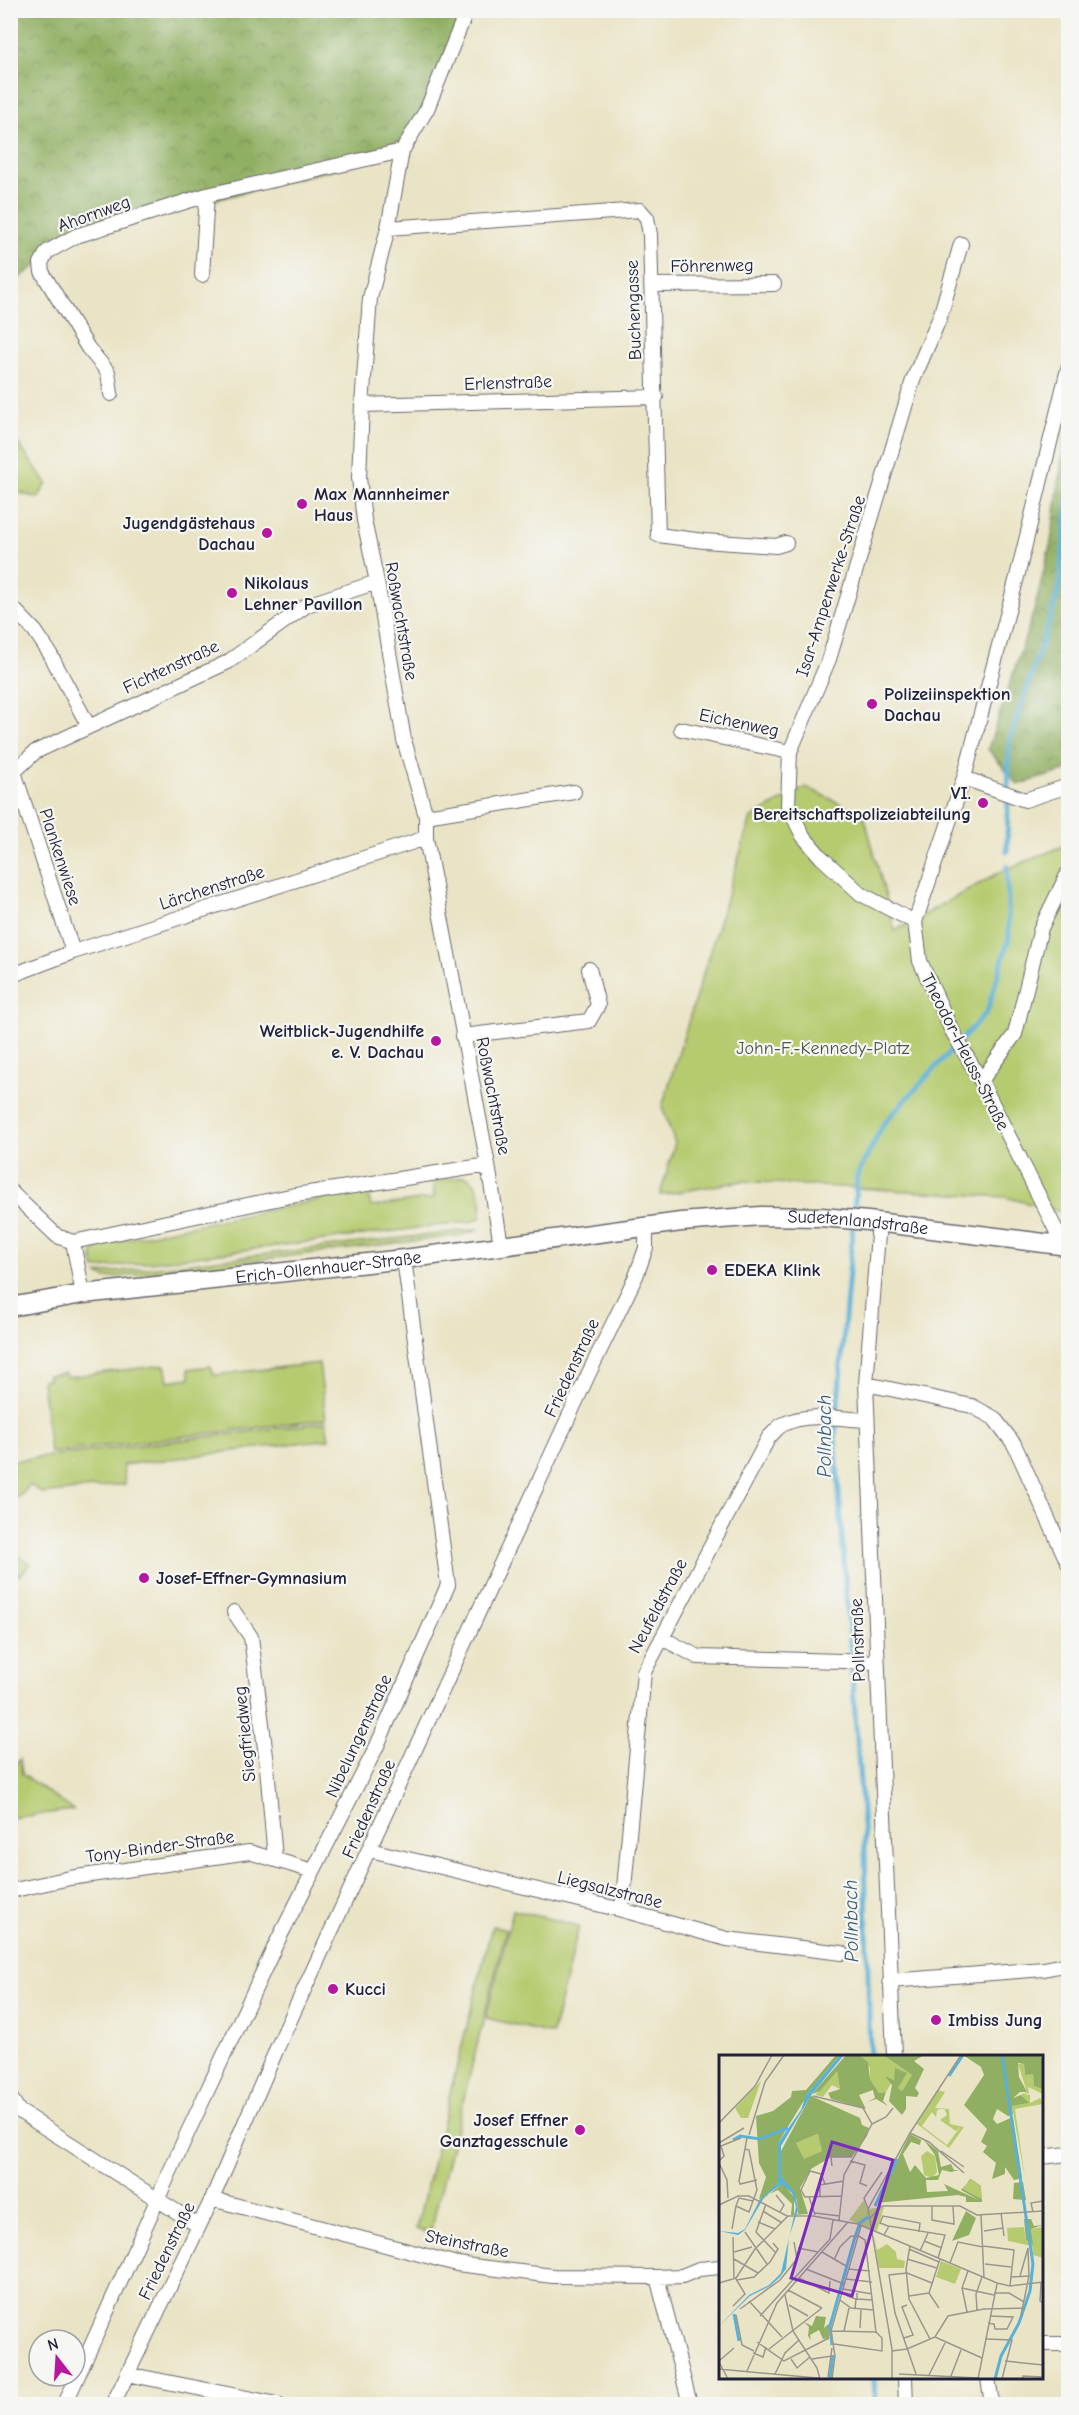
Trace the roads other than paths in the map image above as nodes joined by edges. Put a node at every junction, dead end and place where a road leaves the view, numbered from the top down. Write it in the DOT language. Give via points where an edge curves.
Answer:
graph roads {
  1 [pos="467,10"];
  2 [pos="402,152"];
  3 [pos="207,195"];
  4 [pos="388,228"];
  5 [pos="961,244"];
  6 [pos="202,274"];
  7 [pos="774,284"];
  8 [pos="651,285"];
  9 [pos="1068,369"];
  10 [pos="111,394"];
  11 [pos="656,397"];
  12 [pos="362,405"];
  13 [pos="786,543"];
  14 [pos="377,582"];
  15 [pos="10,605"];
  16 [pos="88,725"];
  17 [pos="681,729"];
  18 [pos="790,752"];
  19 [pos="14,772"];
  20 [pos="964,778"];
  21 [pos="1068,786"];
  22 [pos="574,792"];
  23 [pos="426,816"];
  24 [pos="426,838"];
  25 [pos="1068,873"];
  26 [pos="915,922"];
  27 [pos="73,952"];
  28 [pos="589,969"];
  29 [pos="10,976"];
  30 [pos="462,1036"];
  31 [pos="981,1081"];
  32 [pos="488,1165"];
  33 [pos="10,1191"];
  34 [pos="873,1222"];
  35 [pos="646,1227"];
  36 [pos="73,1242"];
  37 [pos="501,1245"];
  38 [pos="1067,1248"];
  39 [pos="404,1259"];
  40 [pos="83,1294"];
  41 [pos="10,1307"];
  42 [pos="866,1384"];
  43 [pos="866,1420"];
  44 [pos="1068,1563"];
  45 [pos="234,1612"];
  46 [pos="662,1638"];
  47 [pos="876,1662"];
  48 [pos="370,1850"];
  49 [pos="275,1858"];
  50 [pos="313,1871"];
  51 [pos="10,1891"];
  52 [pos="622,1911"];
  53 [pos="842,1953"];
  54 [pos="1068,1964"];
  55 [pos="890,1981"];
  56 [pos="894,2055"];
  57 [pos="10,2097"];
  58 [pos="1068,2154"];
  59 [pos="1043,2157"];
  60 [pos="157,2199"];
  61 [pos="212,2199"];
  62 [pos="199,2226"];
  63 [pos="719,2267"];
  64 [pos="657,2277"];
  65 [pos="1043,2344"];
  66 [pos="1068,2344"];
  67 [pos="127,2374"];
  68 [pos="905,2379"];
  69 [pos="988,2379"];
  70 [pos="65,2404"];
  71 [pos="113,2404"];
  72 [pos="277,2404"];
  73 [pos="690,2404"];
  74 [pos="906,2404"];
  75 [pos="992,2404"];
  1 -- 2 [label="street, Roßwachtstraße" via="427,109"];
  2 -- 3 [label="street, Ahornweg"];
  2 -- 4 [label="street, Roßwachtstraße"];
  3 -- 6 [label="street"];
  3 -- 10 [label="street, Ahornweg" via="76,236 47,252 41,263 42,272 88,348 108,372"];
  4 -- 8 [label="street, Buchengasse" via="640,210 647,218 650,235"];
  4 -- 12 [label="street, Roßwachtstraße" via="370,297"];
  5 -- 18 [label="street, Isar-Amperwerke-Straße" via="940,317 913,380 829,659"];
  7 -- 8 [label="street, Föhrenweg"];
  8 -- 11 [label="street, Buchengasse"];
  9 -- 20 [label="street, Theodor-Heuss-Straße"];
  11 -- 12 [label="street, Erlenstraße"];
  11 -- 13 [label="street, Buchengasse" via="658,535 776,546"];
  12 -- 14 [label="street, Roßwachtstraße" via="359,478"];
  14 -- 16 [label="street, Fichtenstraße" via="307,605 228,662"];
  14 -- 23 [label="street, Roßwachtstraße" via="404,740"];
  15 -- 16 [label="street" via="49,651"];
  16 -- 19 [label="street, Fichtenstraße" via="35,752"];
  17 -- 18 [label="street, Eichenweg"];
  18 -- 26 [label="street, Isar-Amperwerke-Straße" via="788,806 803,836 861,894"];
  19 -- 27 [label="street, Plankenwiese"];
  20 -- 21 [label="street" via="1024,800"];
  20 -- 26 [label="street, Theodor-Heuss-Straße"];
  22 -- 23 [label="street"];
  23 -- 24 [label="street, Roßwachtstraße"];
  24 -- 27 [label="street, Lärchenstraße"];
  24 -- 30 [label="street, Roßwachtstraße"];
  25 -- 31 [label="street" via="1041,928 1015,1034"];
  26 -- 31 [label="street, Theodor-Heuss-Straße" via="920,961 951,1029"];
  27 -- 29 [label="street, Lärchenstraße"];
  28 -- 30 [label="street" via="598,1005 589,1021"];
  30 -- 32 [label="street, Roßwachtstraße"];
  31 -- 38 [label="street, Theodor-Heuss-Straße"];
  32 -- 36 [label="street" via="290,1196"];
  32 -- 37 [label="street, Roßwachtstraße"];
  33 -- 36 [label="street" via="57,1236"];
  34 -- 35 [label="street, Sudetenlandstraße" via="761,1216"];
  34 -- 38 [label="street, Sudetenlandstraße"];
  34 -- 42 [label="street, Pollnstraße"];
  35 -- 37 [label="street, Erich-Ollenhauer-Straße"];
  35 -- 48 [label="street, Friedenstraße" via="646,1248 636,1276"];
  36 -- 40 [label="street"];
  37 -- 39 [label="street, Erich-Ollenhauer-Straße"];
  39 -- 40 [label="street, Erich-Ollenhauer-Straße"];
  39 -- 50 [label="street, Nibelungenstraße" via="448,1585 376,1748"];
  40 -- 41 [label="street, Erich-Ollenhauer-Straße"];
  42 -- 43 [label="street, Pollnstraße"];
  42 -- 44 [label="street" via="972,1406 994,1418 1014,1444"];
  43 -- 46 [label="street, Neufeldstraße" via="825,1418 782,1424 770,1437"];
  43 -- 47 [label="street, Pollnstraße"];
  45 -- 49 [label="street, Siegfriedweg" via="251,1637"];
  46 -- 47 [label="street" via="698,1657"];
  46 -- 52 [label="street, Neufeldstraße" via="644,1672"];
  47 -- 55 [label="street, Pollnstraße"];
  48 -- 52 [label="street, Liegsalzstraße"];
  48 -- 61 [label="street, Friedenstraße"];
  49 -- 50 [label="street, Tony-Binder-Straße"];
  49 -- 51 [label="street, Tony-Binder-Straße" via="249,1852 70,1878"];
  50 -- 60 [label="street, Nibelungenstraße"];
  52 -- 53 [label="street, Liegsalzstraße" via="728,1939"];
  54 -- 55 [label="street"];
  55 -- 56 [label="street, Pollnstraße"];
  57 -- 60 [label="street" via="19,2111"];
  58 -- 59 [label="street"];
  60 -- 62 [label="street"];
  60 -- 70 [label="street, Nibelungenstraße"];
  61 -- 62 [label="street, Friedenstraße"];
  61 -- 64 [label="street, Steinstraße" via="457,2264 553,2276"];
  62 -- 67 [label="street, Friedenstraße"];
  63 -- 64 [label="street, Steinstraße"];
  64 -- 73 [label="street"];
  65 -- 66 [label="street"];
  67 -- 71 [label="street, Friedenstraße"];
  67 -- 72 [label="street"];
  68 -- 74 [label="street"];
  69 -- 75 [label="street"];
}
